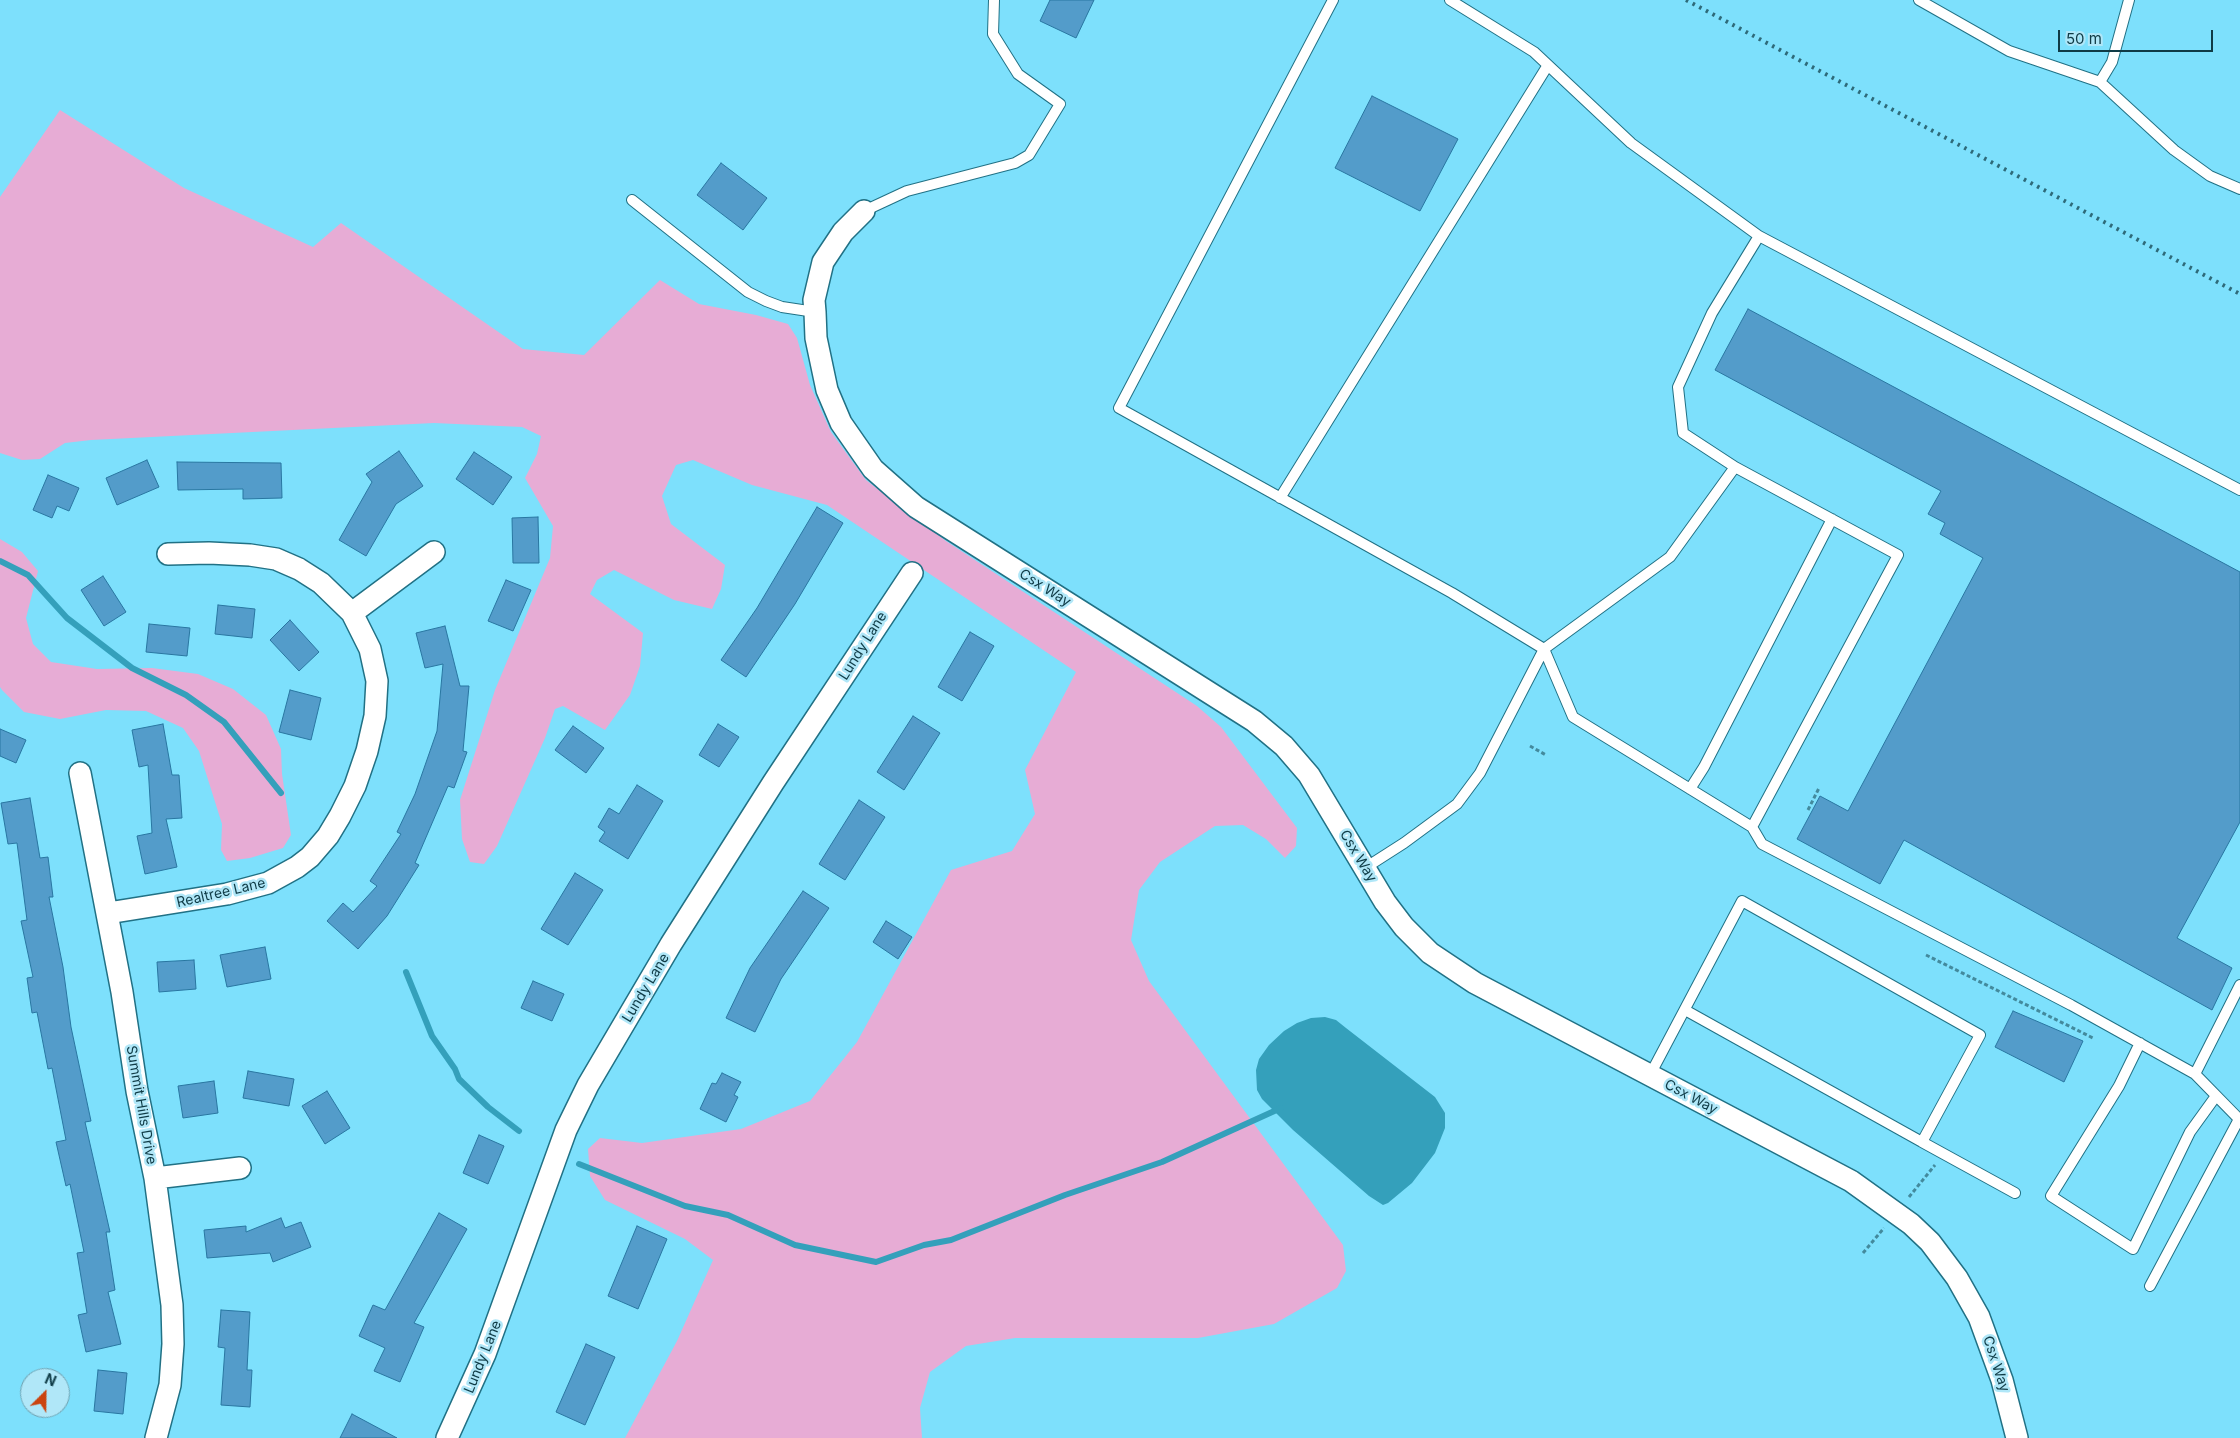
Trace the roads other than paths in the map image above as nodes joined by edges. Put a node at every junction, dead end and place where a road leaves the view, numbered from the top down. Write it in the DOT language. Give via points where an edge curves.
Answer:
graph roads {
  1 [pos="994,0"];
  2 [pos="1334,0"];
  3 [pos="1450,0"];
  4 [pos="1919,0"];
  5 [pos="2129,0"];
  6 [pos="1548,65"];
  7 [pos="2100,82"];
  8 [pos="2240,189"];
  9 [pos="632,200"];
  10 [pos="864,211"];
  11 [pos="1759,236"];
  12 [pos="814,312"];
  13 [pos="1735,467"];
  14 [pos="2240,490"];
  15 [pos="1280,498"];
  16 [pos="1832,519"];
  17 [pos="434,552"];
  18 [pos="168,554"];
  19 [pos="912,572"];
  20 [pos="352,613"];
  21 [pos="1544,650"];
  22 [pos="80,773"];
  23 [pos="1690,789"];
  24 [pos="1752,826"];
  25 [pos="1365,868"];
  26 [pos="108,913"];
  27 [pos="2240,985"];
  28 [pos="1685,1010"];
  29 [pos="2140,1044"];
  30 [pos="2195,1074"];
  31 [pos="1650,1075"];
  32 [pos="2216,1096"];
  33 [pos="2239,1118"];
  34 [pos="1922,1142"];
  35 [pos="240,1168"];
  36 [pos="155,1178"];
  37 [pos="2015,1194"];
  38 [pos="2150,1286"];
  39 [pos="156,1438"];
  40 [pos="447,1438"];
  41 [pos="2017,1438"];
  1 -- 10 [label="lane" via="993,34 1018,74 1060,104 1029,155 1015,163 907,191"];
  2 -- 15 [label="lane" via="1119,408"];
  3 -- 6 [label="lane" via="1534,52"];
  4 -- 7 [label="lane" via="2009,51"];
  5 -- 7 [label="lane" via="2112,62"];
  6 -- 11 [label="lane" via="1631,143"];
  6 -- 15 [label="lane"];
  7 -- 8 [label="lane" via="2174,150 2210,176"];
  9 -- 12 [label="lane" via="748,292 782,307"];
  10 -- 12 [label="street, Csx Way" via="843,232 823,262"];
  11 -- 13 [label="lane" via="1712,313 1678,387 1683,434"];
  11 -- 14 [label="lane"];
  12 -- 25 [label="street, Csx Way" via="827,390 841,423 874,469 916,507 1254,721 1284,746 1309,776"];
  13 -- 16 [label="lane"];
  13 -- 21 [label="lane" via="1670,557"];
  15 -- 21 [label="lane" via="1452,593"];
  16 -- 23 [label="lane"];
  16 -- 24 [label="lane" via="1898,554"];
  17 -- 20 [label="street"];
  18 -- 20 [label="street, Realtree Lane" via="209,552 276,559 321,583"];
  19 -- 40 [label="street, Lundy Lane" via="773,782 671,944 588,1085 566,1130 485,1354"];
  20 -- 26 [label="street, Realtree Lane" via="370,649 377,681 376,716 355,786 328,836 297,868 268,883 227,894"];
  21 -- 23 [label="lane" via="1573,718"];
  21 -- 25 [label="lane" via="1480,773 1457,804"];
  22 -- 26 [label="street, Summit Hills Drive"];
  23 -- 24 [label="lane"];
  24 -- 29 [label="lane" via="1762,844"];
  25 -- 31 [label="street, Csx Way" via="1399,921 1430,953 1475,983"];
  26 -- 36 [label="street, Summit Hills Drive" via="137,1091"];
  27 -- 30 [label="lane"];
  28 -- 31 [label="lane"];
  28 -- 34 [label="lane"];
  28 -- 34 [label="lane" via="1742,901 1980,1035"];
  29 -- 30 [label="lane"];
  29 -- 32 [label="lane" via="2119,1086 2051,1196 2132,1248 2190,1132"];
  30 -- 32 [label="lane"];
  31 -- 41 [label="street, Csx Way" via="1851,1181 1911,1224 1930,1242 1957,1278 1979,1317 2002,1380"];
  32 -- 33 [label="lane"];
  33 -- 38 [label="lane"];
  34 -- 37 [label="lane"];
  35 -- 36 [label="street"];
  36 -- 39 [label="street, Summit Hills Drive" via="172,1305 173,1341 170,1385"];
}
